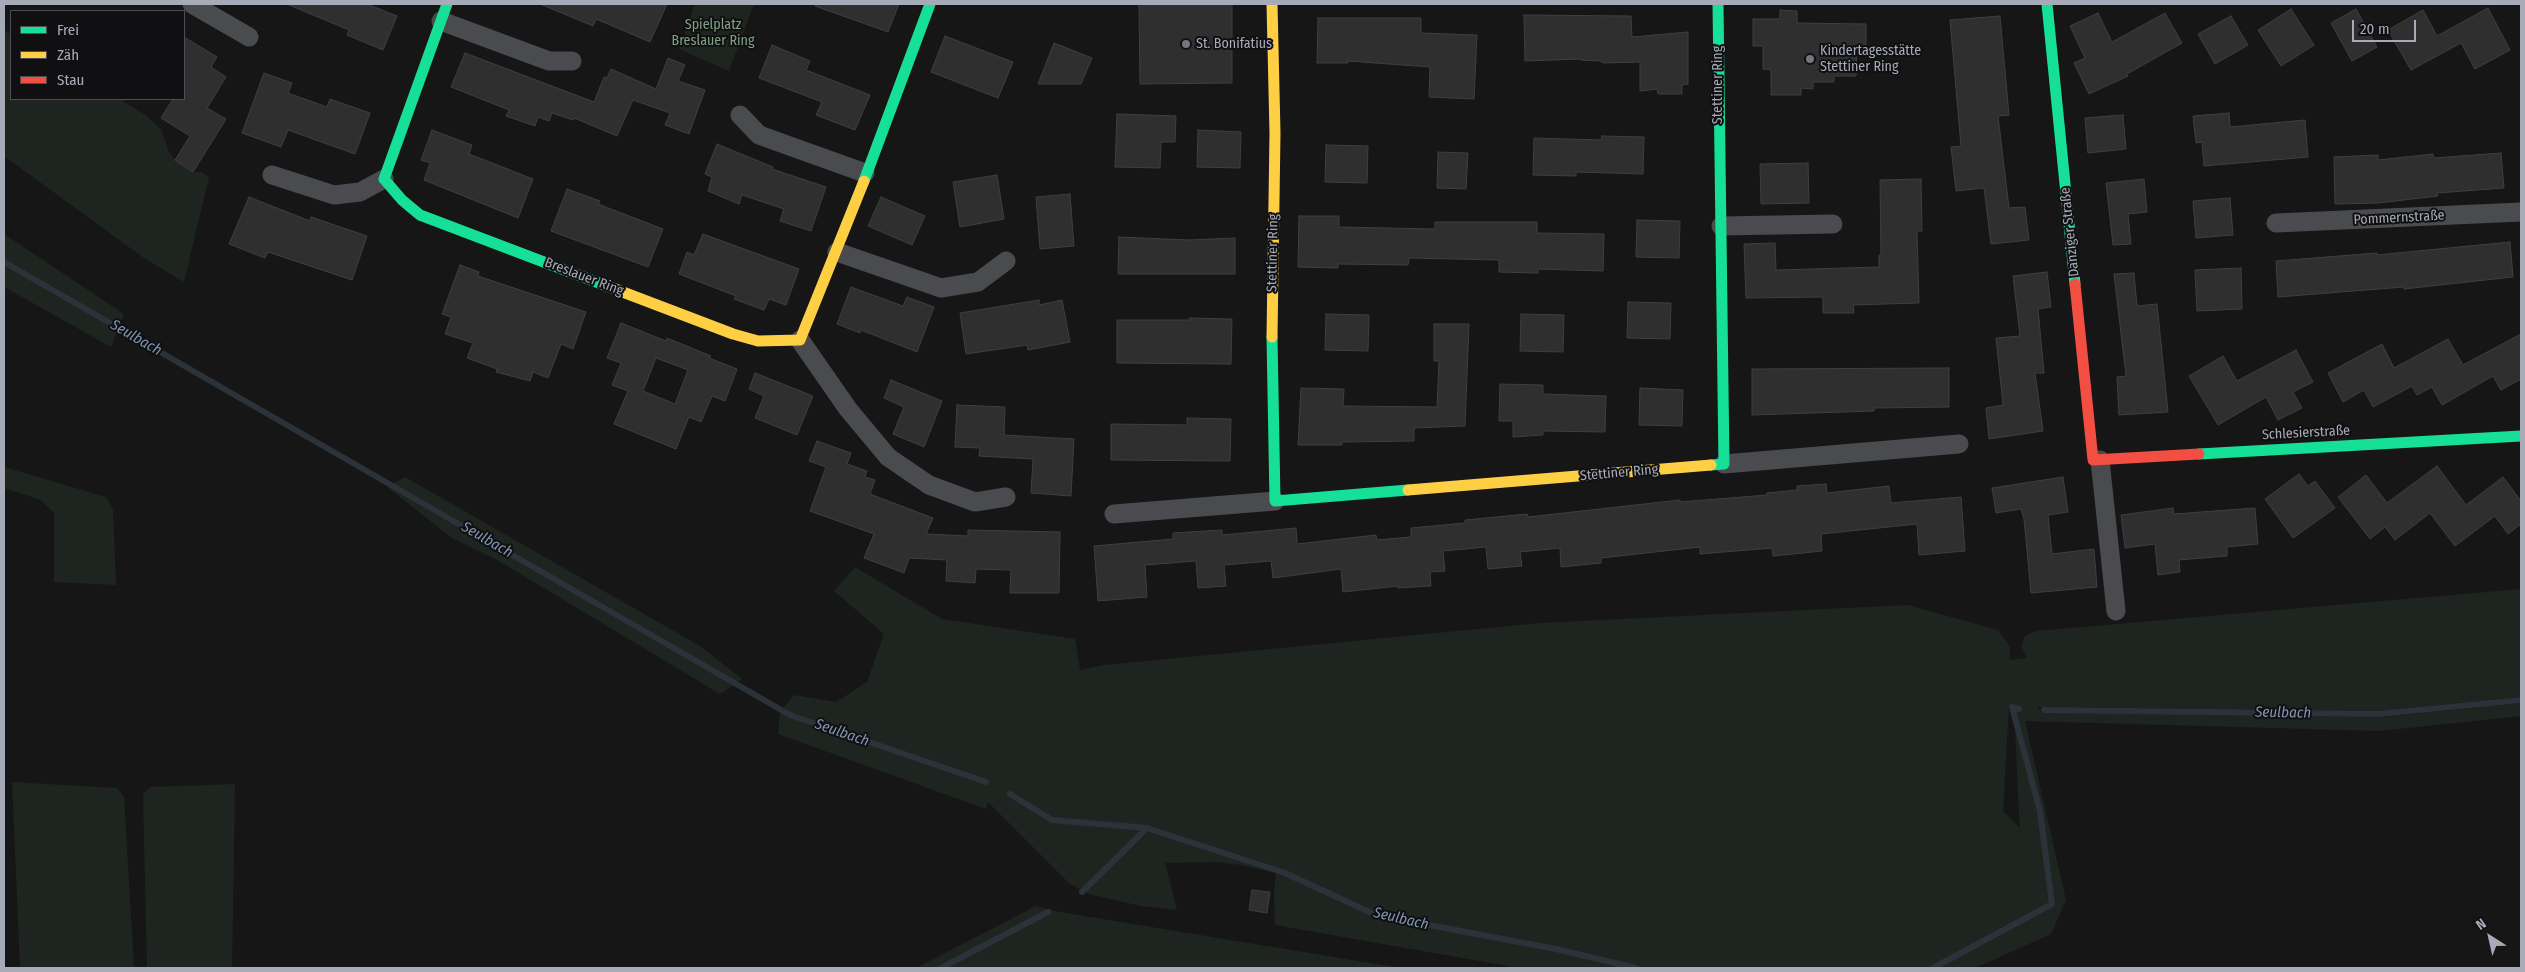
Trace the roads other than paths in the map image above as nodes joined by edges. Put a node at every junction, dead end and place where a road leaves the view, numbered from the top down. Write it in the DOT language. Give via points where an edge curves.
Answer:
graph roads {
  1 [pos="192,4"];
  2 [pos="930,4"];
  3 [pos="1272,4"];
  4 [pos="1718,4"];
  5 [pos="2047,4"];
  6 [pos="445,8"];
  7 [pos="249,37"];
  8 [pos="572,61"];
  9 [pos="740,114"];
  10 [pos="865,172"];
  11 [pos="272,175"];
  12 [pos="384,179"];
  13 [pos="2521,212"];
  14 [pos="2276,223"];
  15 [pos="1834,224"];
  16 [pos="1721,226"];
  17 [pos="837,252"];
  18 [pos="1006,261"];
  19 [pos="800,340"];
  20 [pos="2521,436"];
  21 [pos="1959,444"];
  22 [pos="2097,460"];
  23 [pos="1724,464"];
  24 [pos="1006,497"];
  25 [pos="1275,502"];
  26 [pos="1114,514"];
  27 [pos="2116,611"];
  1 -- 7 [label="street"];
  2 -- 10 [label="street"];
  3 -- 25 [label="street, Stettiner Ring"];
  4 -- 16 [label="street, Stettiner Ring"];
  5 -- 22 [label="street, Danziger Straße"];
  6 -- 8 [label="street" via="549,61"];
  6 -- 12 [label="street"];
  9 -- 10 [label="street" via="759,135"];
  10 -- 17 [label="street"];
  11 -- 12 [label="street" via="334,195 360,192"];
  12 -- 19 [label="street, Breslauer Ring" via="420,215 733,334 758,341"];
  13 -- 14 [label="street, Pommernstraße"];
  15 -- 16 [label="street"];
  16 -- 23 [label="street, Stettiner Ring"];
  17 -- 18 [label="street" via="941,288 978,282"];
  17 -- 19 [label="street"];
  19 -- 24 [label="street" via="848,409 888,457 929,485 975,502"];
  20 -- 22 [label="street, Schlesierstraße"];
  21 -- 23 [label="street, Stettiner Ring"];
  22 -- 27 [label="street, Danziger Straße"];
  23 -- 25 [label="street, Stettiner Ring"];
  25 -- 26 [label="street, Stettiner Ring"];
}
